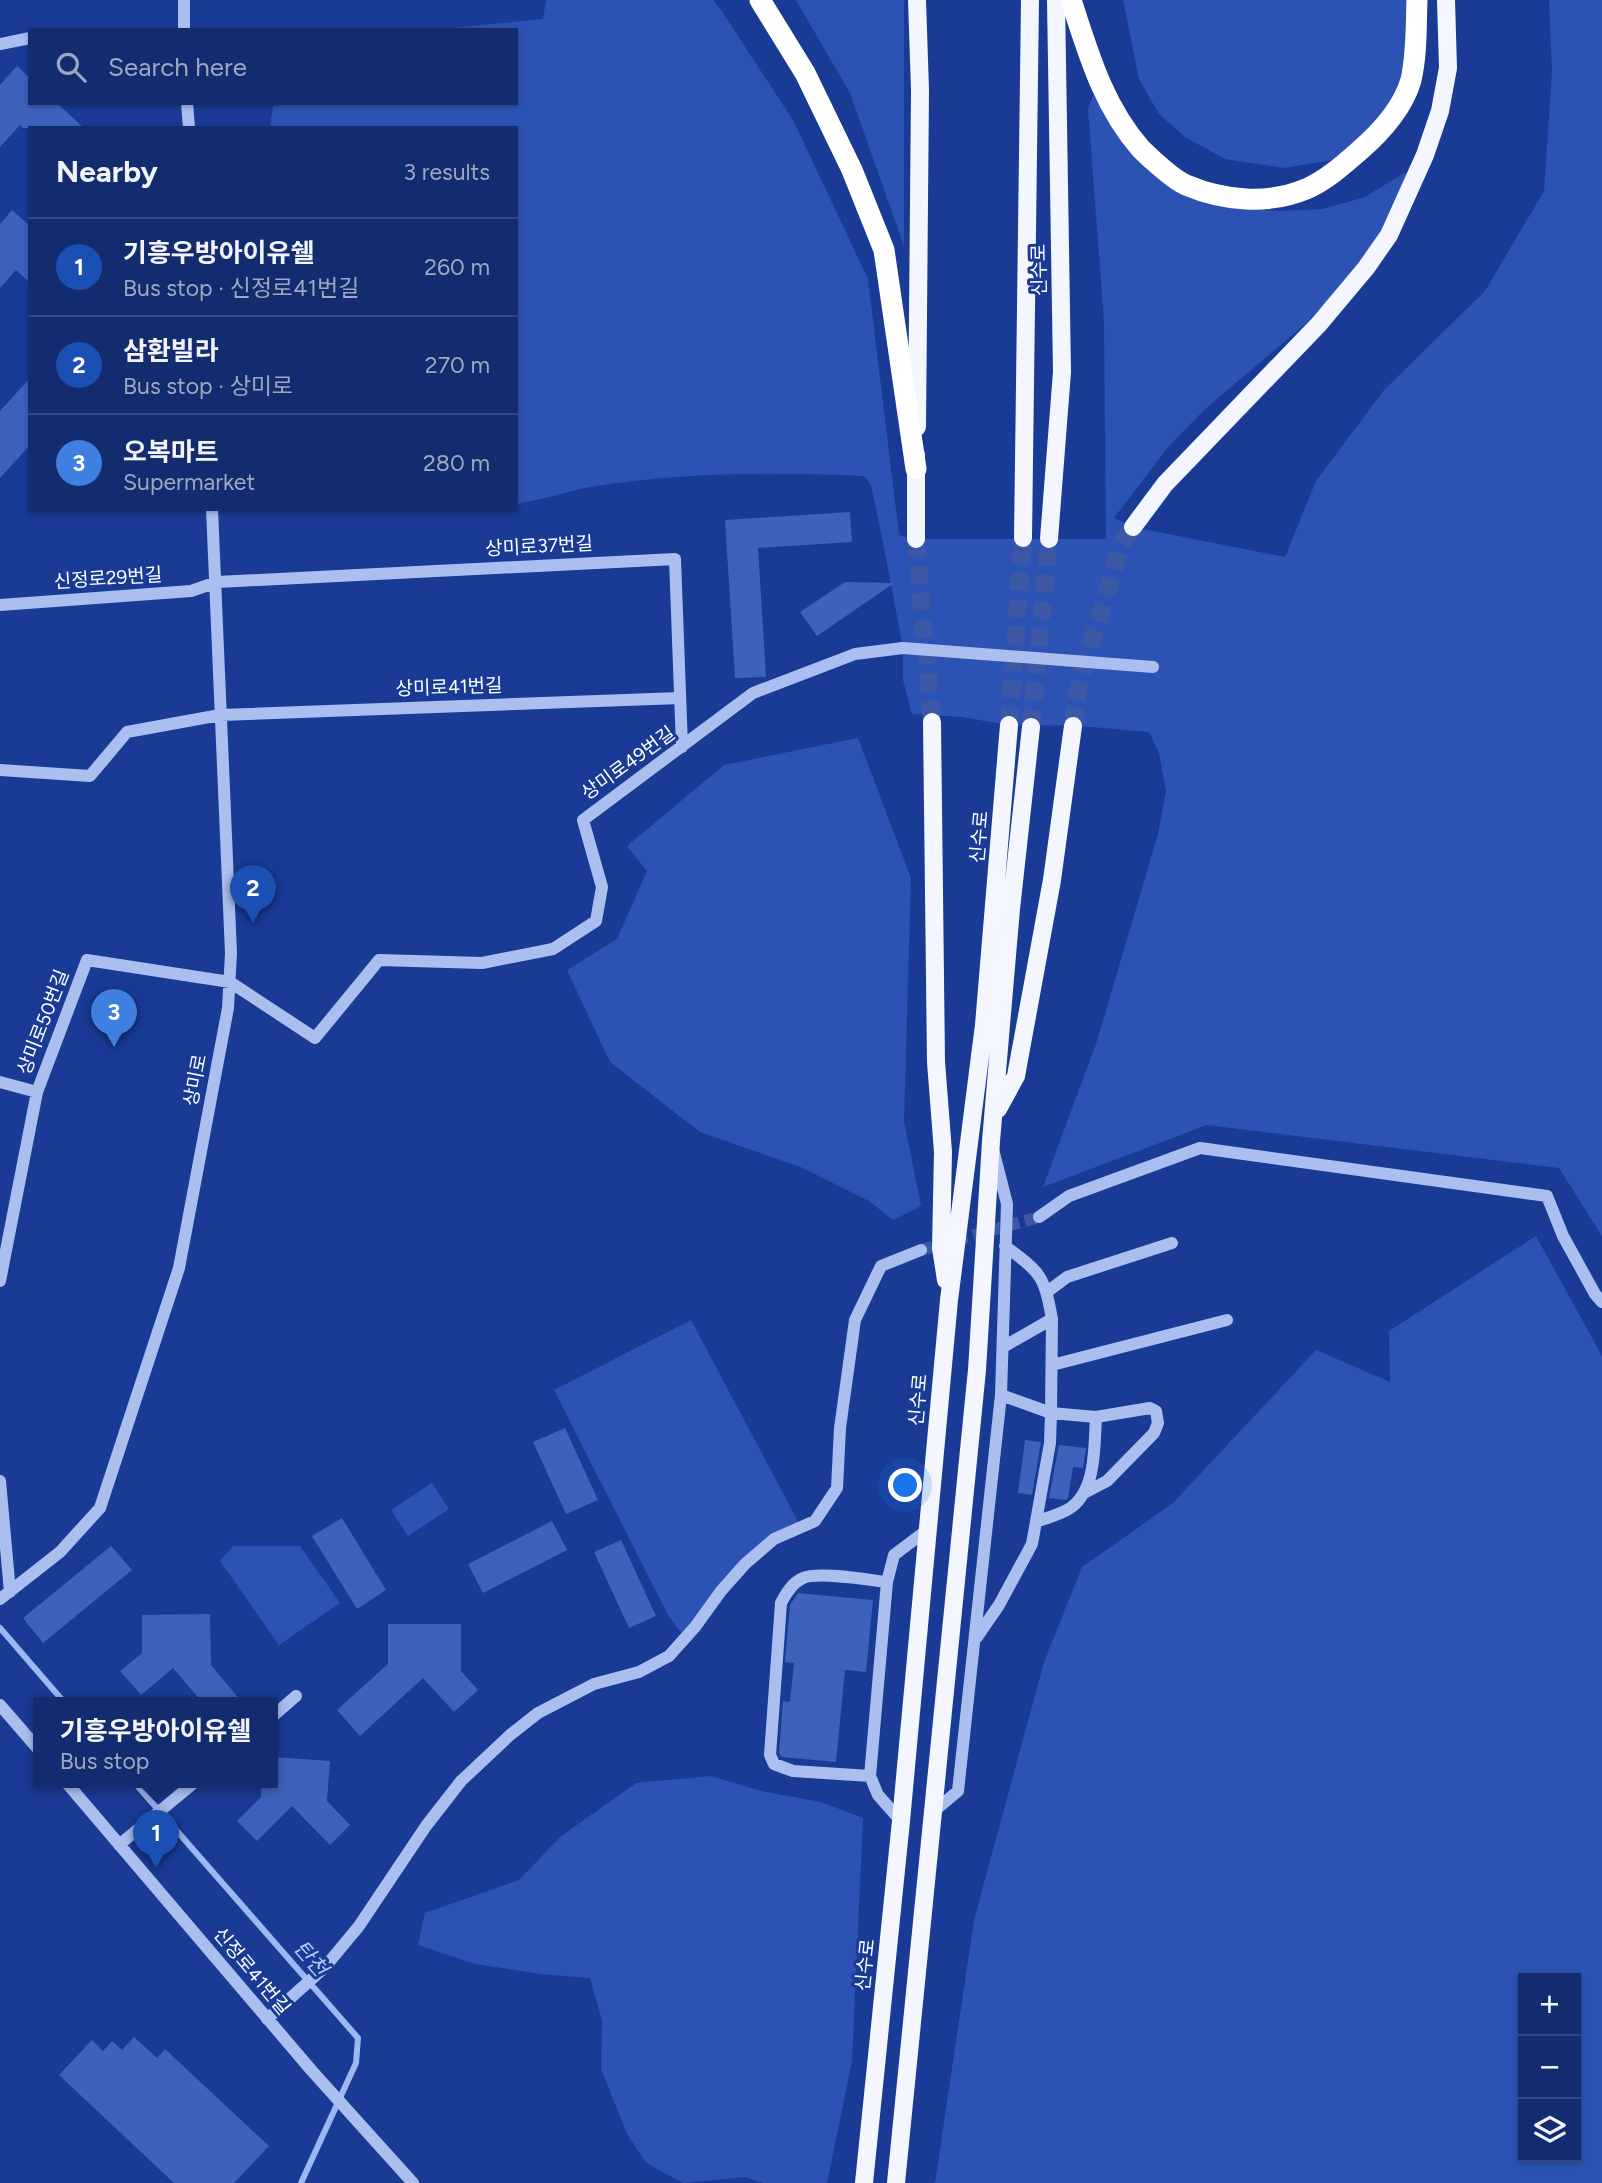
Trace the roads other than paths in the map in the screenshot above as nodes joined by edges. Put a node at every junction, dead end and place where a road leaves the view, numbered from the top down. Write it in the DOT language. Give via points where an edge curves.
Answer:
graph roads {
  1 [pos="184,0"];
  2 [pos="760,0"];
  3 [pos="917,0"];
  4 [pos="1030,0"];
  5 [pos="1056,0"];
  6 [pos="1071,0"];
  7 [pos="1417,0"];
  8 [pos="1446,0"];
  9 [pos="184,28"];
  10 [pos="28,38"];
  11 [pos="0,44"];
  12 [pos="187,105"];
  13 [pos="189,126"];
  14 [pos="916,469"];
  15 [pos="212,511"];
  16 [pos="1133,527"];
  17 [pos="1023,538"];
  18 [pos="916,539"];
  19 [pos="1049,539"];
  20 [pos="217,582"];
  21 [pos="0,605"];
  22 [pos="1153,667"];
  23 [pos="680,698"];
  24 [pos="220,715"];
  25 [pos="932,722"];
  26 [pos="1009,725"];
  27 [pos="1073,726"];
  28 [pos="1031,727"];
  29 [pos="682,747"];
  30 [pos="0,770"];
  31 [pos="229,982"];
  32 [pos="0,1082"];
  33 [pos="37,1092"];
  34 [pos="995,1115"];
  35 [pos="991,1141"];
  36 [pos="1040,1217"];
  37 [pos="1172,1242"];
  38 [pos="1005,1246"];
  39 [pos="921,1250"];
  40 [pos="0,1281"];
  41 [pos="1047,1292"];
  42 [pos="949,1300"];
  43 [pos="1602,1302"];
  44 [pos="1052,1320"];
  45 [pos="1227,1320"];
  46 [pos="1003,1347"];
  47 [pos="1052,1365"];
  48 [pos="1001,1395"];
  49 [pos="1051,1413"];
  50 [pos="1096,1417"];
  51 [pos="0,1481"];
  52 [pos="1086,1492"];
  53 [pos="1036,1522"];
  54 [pos="927,1530"];
  55 [pos="887,1582"];
  56 [pos="5,1595"];
  57 [pos="974,1640"];
  58 [pos="296,1696"];
  59 [pos="0,1705"];
  60 [pos="278,1712"];
  61 [pos="33,1743"];
  62 [pos="870,1776"];
  63 [pos="71,1788"];
  64 [pos="188,1788"];
  65 [pos="933,1812"];
  66 [pos="901,1821"];
  67 [pos="120,1845"];
  68 [pos="267,2018"];
  69 [pos="413,2183"];
  70 [pos="864,2183"];
  71 [pos="896,2183"];
  1 -- 9 [label="street"];
  2 -- 14 [label="highway" via="805,73 884,250"];
  3 -- 14 [label="main road"];
  4 -- 17 [label="main road, 신수로"];
  5 -- 19 [label="main road, 신수로" via="1062,372"];
  6 -- 7 [label="highway" via="1096,76 1112,110 1141,149 1184,185 1236,200 1276,198 1307,189 1368,144 1392,117 1410,81"];
  8 -- 16 [label="main road" via="1447,68 1440,111 1390,235 1320,324 1165,484"];
  10 -- 11 [label="street"];
  12 -- 13 [label="street"];
  14 -- 18 [label="main road"];
  15 -- 20 [label="street, 상미로"];
  20 -- 21 [label="street, 신정로29번길" via="191,591"];
  20 -- 23 [label="street, 상미로37번길" via="676,559"];
  20 -- 24 [label="street, 상미로"];
  22 -- 29 [label="street, 상미로49번길, bridge" via="903,648 855,654 753,692"];
  23 -- 24 [label="street, 상미로41번길"];
  23 -- 29 [label="street, 상미로37번길"];
  24 -- 30 [label="street, 상미로41번길" via="127,732 90,776"];
  24 -- 31 [label="street, 상미로"];
  25 -- 42 [label="main road" via="936,1062 943,1152 940,1248"];
  26 -- 42 [label="main road, 신수로" via="984,1025"];
  27 -- 34 [label="main road" via="1052,880 1016,1076"];
  28 -- 34 [label="main road, 신수로"];
  29 -- 31 [label="street, 상미로49번길" via="583,820 603,887 596,921 553,949 482,963 379,960 315,1038"];
  31 -- 33 [label="street, 상미로50번길" via="87,960"];
  31 -- 56 [label="street, 상미로" via="179,1269 100,1508 60,1552"];
  32 -- 33 [label="street"];
  33 -- 40 [label="street, 상미로50번길"];
  34 -- 35 [label="main road, 신수로"];
  35 -- 38 [label="street" via="1007,1204"];
  35 -- 65 [label="main road, 신수로" via="977,1370"];
  36 -- 43 [label="street" via="1069,1196 1200,1149 1546,1196 1563,1236"];
  37 -- 41 [label="street" via="1067,1277"];
  38 -- 41 [label="street" via="1036,1269"];
  38 -- 46 [label="street"];
  39 -- 68 [label="street" via="881,1266 855,1320 837,1488 815,1521 774,1539 745,1564 669,1656 639,1672 594,1684 538,1713 510,1735 461,1781 325,1967"];
  41 -- 44 [label="street"];
  42 -- 54 [label="main road, 신수로"];
  44 -- 46 [label="street"];
  44 -- 47 [label="street"];
  45 -- 47 [label="street"];
  46 -- 48 [label="street"];
  47 -- 49 [label="street"];
  48 -- 49 [label="street"];
  48 -- 57 [label="street"];
  49 -- 50 [label="street"];
  49 -- 53 [label="street"];
  50 -- 52 [label="street"];
  50 -- 52 [label="street" via="1150,1408 1156,1411 1158,1423 1154,1433 1107,1481"];
  51 -- 56 [label="street"];
  52 -- 53 [label="street" via="1068,1510"];
  53 -- 57 [label="street" via="1032,1544"];
  54 -- 55 [label="street" via="894,1555"];
  54 -- 66 [label="main road, 신수로"];
  55 -- 62 [label="street"];
  55 -- 62 [label="street" via="804,1577 790,1587 780,1603 770,1755 774,1764 793,1771"];
  57 -- 65 [label="street" via="958,1791"];
  58 -- 60 [label="street"];
  59 -- 61 [label="street"];
  62 -- 66 [label="street" via="878,1795"];
  63 -- 67 [label="street, 신정로41번길"];
  64 -- 67 [label="street"];
  65 -- 71 [label="main road, 신수로"];
  66 -- 70 [label="main road, 신수로"];
  67 -- 68 [label="street, 신정로41번길"];
  68 -- 69 [label="street, 신정로41번길"];
}
